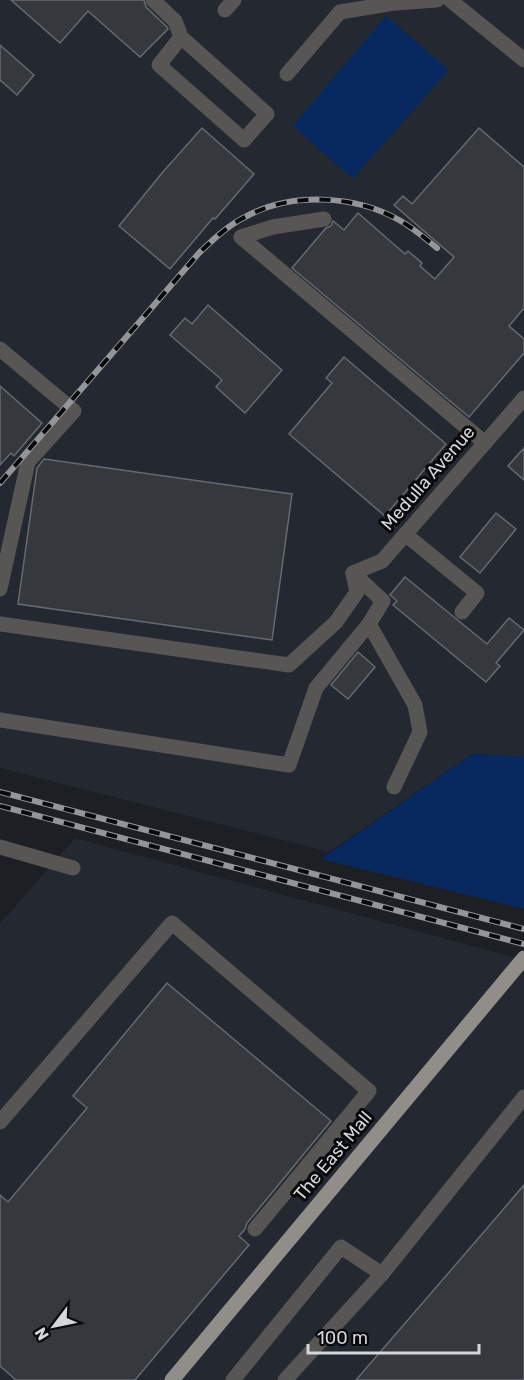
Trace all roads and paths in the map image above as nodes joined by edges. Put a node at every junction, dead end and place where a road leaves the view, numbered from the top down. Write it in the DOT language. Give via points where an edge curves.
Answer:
graph roads {
  1 [pos="153,0"];
  2 [pos="437,0"];
  3 [pos="450,0"];
  4 [pos="181,37"];
  5 [pos="524,60"];
  6 [pos="287,74"];
  7 [pos="324,219"];
  8 [pos="0,349"];
  9 [pos="524,398"];
  10 [pos="485,443"];
  11 [pos="405,534"];
  12 [pos="353,573"];
  13 [pos="0,589"];
  14 [pos="462,612"];
  15 [pos="0,624"];
  16 [pos="369,624"];
  17 [pos="0,720"];
  18 [pos="394,787"];
  19 [pos="0,847"];
  20 [pos="73,868"];
  21 [pos="524,958"];
  22 [pos="524,1097"];
  23 [pos="0,1122"];
  24 [pos="255,1229"];
  25 [pos="382,1274"];
  26 [pos="172,1380"];
  27 [pos="233,1380"];
  28 [pos="285,1380"];
  1 -- 4 [label="street" via="175,21"];
  2 -- 6 [label="street" via="340,12"];
  3 -- 5 [label="street"];
  4 -- 4 [label="street" via="267,114 244,140 159,65"];
  7 -- 10 [label="street" via="241,237"];
  8 -- 13 [label="street" via="74,411 28,462"];
  9 -- 10 [label="street, Medulla Avenue"];
  10 -- 11 [label="street, Medulla Avenue"];
  11 -- 12 [label="street, Medulla Avenue" via="382,561"];
  11 -- 14 [label="street" via="477,594"];
  12 -- 15 [label="street" via="357,592 336,622 289,665"];
  12 -- 16 [label="street" via="383,600"];
  16 -- 17 [label="street" via="316,688 289,765"];
  16 -- 18 [label="street" via="415,705 420,732"];
  19 -- 20 [label="street"];
  21 -- 26 [label="main road, The East Mall"];
  22 -- 25 [label="street"];
  23 -- 24 [label="street" via="172,923 369,1091"];
  25 -- 27 [label="street" via="341,1247"];
  25 -- 28 [label="street"];
}
